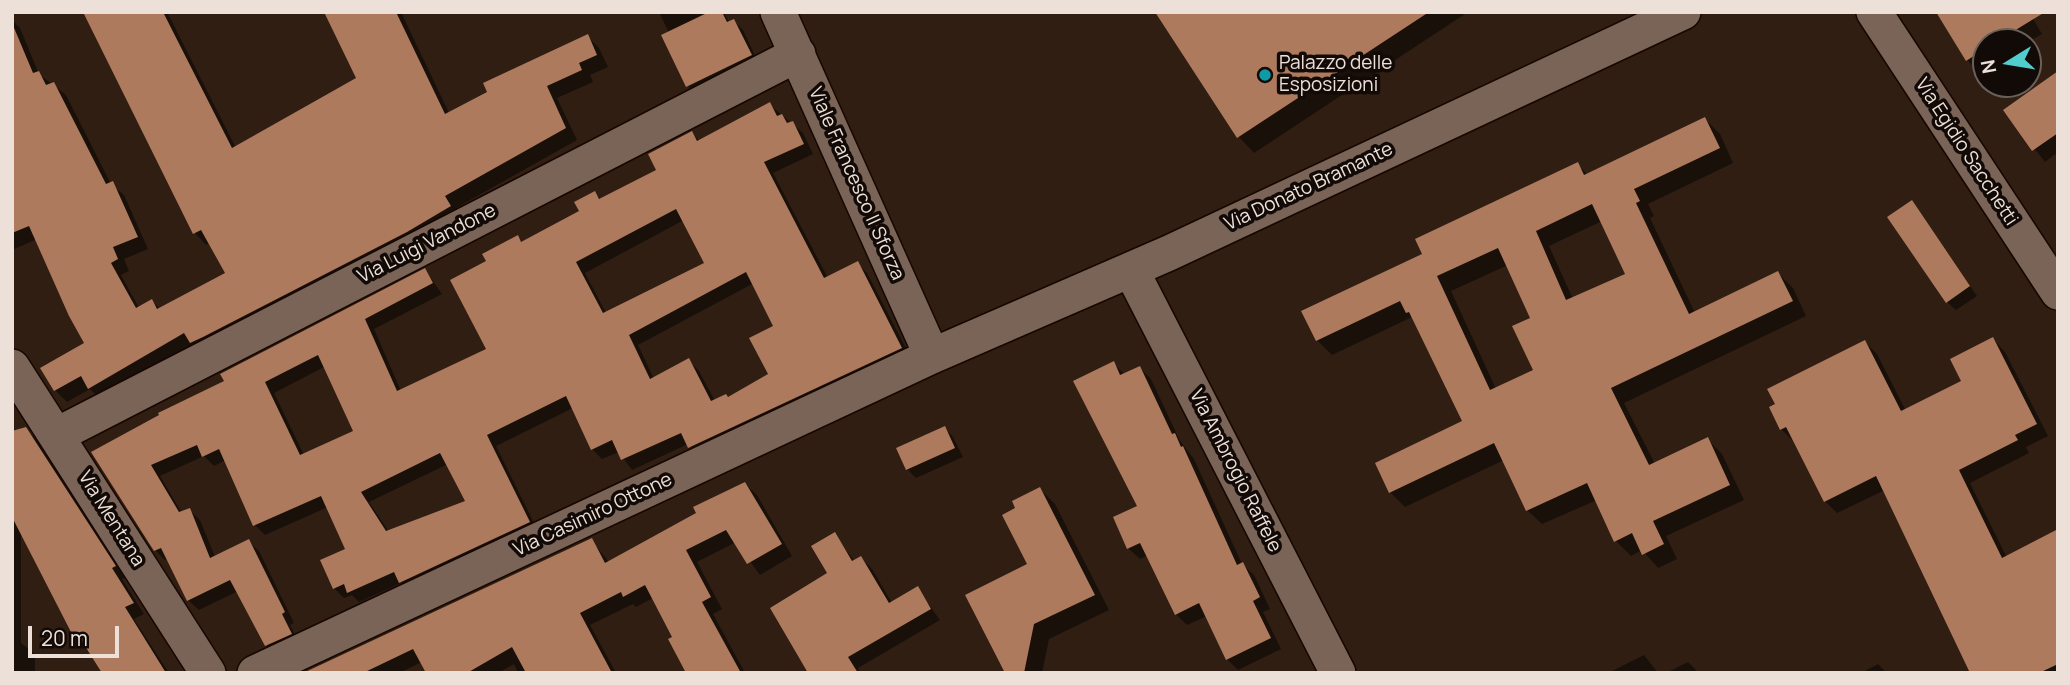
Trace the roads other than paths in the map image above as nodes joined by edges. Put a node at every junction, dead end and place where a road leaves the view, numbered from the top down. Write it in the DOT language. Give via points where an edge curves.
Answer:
graph roads {
  1 [pos="778,12"];
  2 [pos="1683,12"];
  3 [pos="1874,12"];
  4 [pos="798,54"];
  5 [pos="1131,270"];
  6 [pos="2058,292"];
  7 [pos="932,356"];
  8 [pos="12,367"];
  9 [pos="57,435"];
  10 [pos="208,673"];
  11 [pos="255,673"];
  12 [pos="1338,673"];
  1 -- 4 [label="street, Viale Francesco II Sforza"];
  2 -- 5 [label="street, Via Donato Bramante"];
  3 -- 6 [label="street, Via Egidio Sacchetti"];
  4 -- 7 [label="street, Viale Francesco II Sforza"];
  4 -- 9 [label="street, Via Luigi Vandone"];
  5 -- 7 [label="street, Via Donato Bramante"];
  5 -- 12 [label="street, Via Ambrogio Raffele"];
  7 -- 11 [label="street, Via Casimiro Ottone"];
  8 -- 9 [label="street, Via Mentana"];
  9 -- 10 [label="street, Via Mentana"];
}
